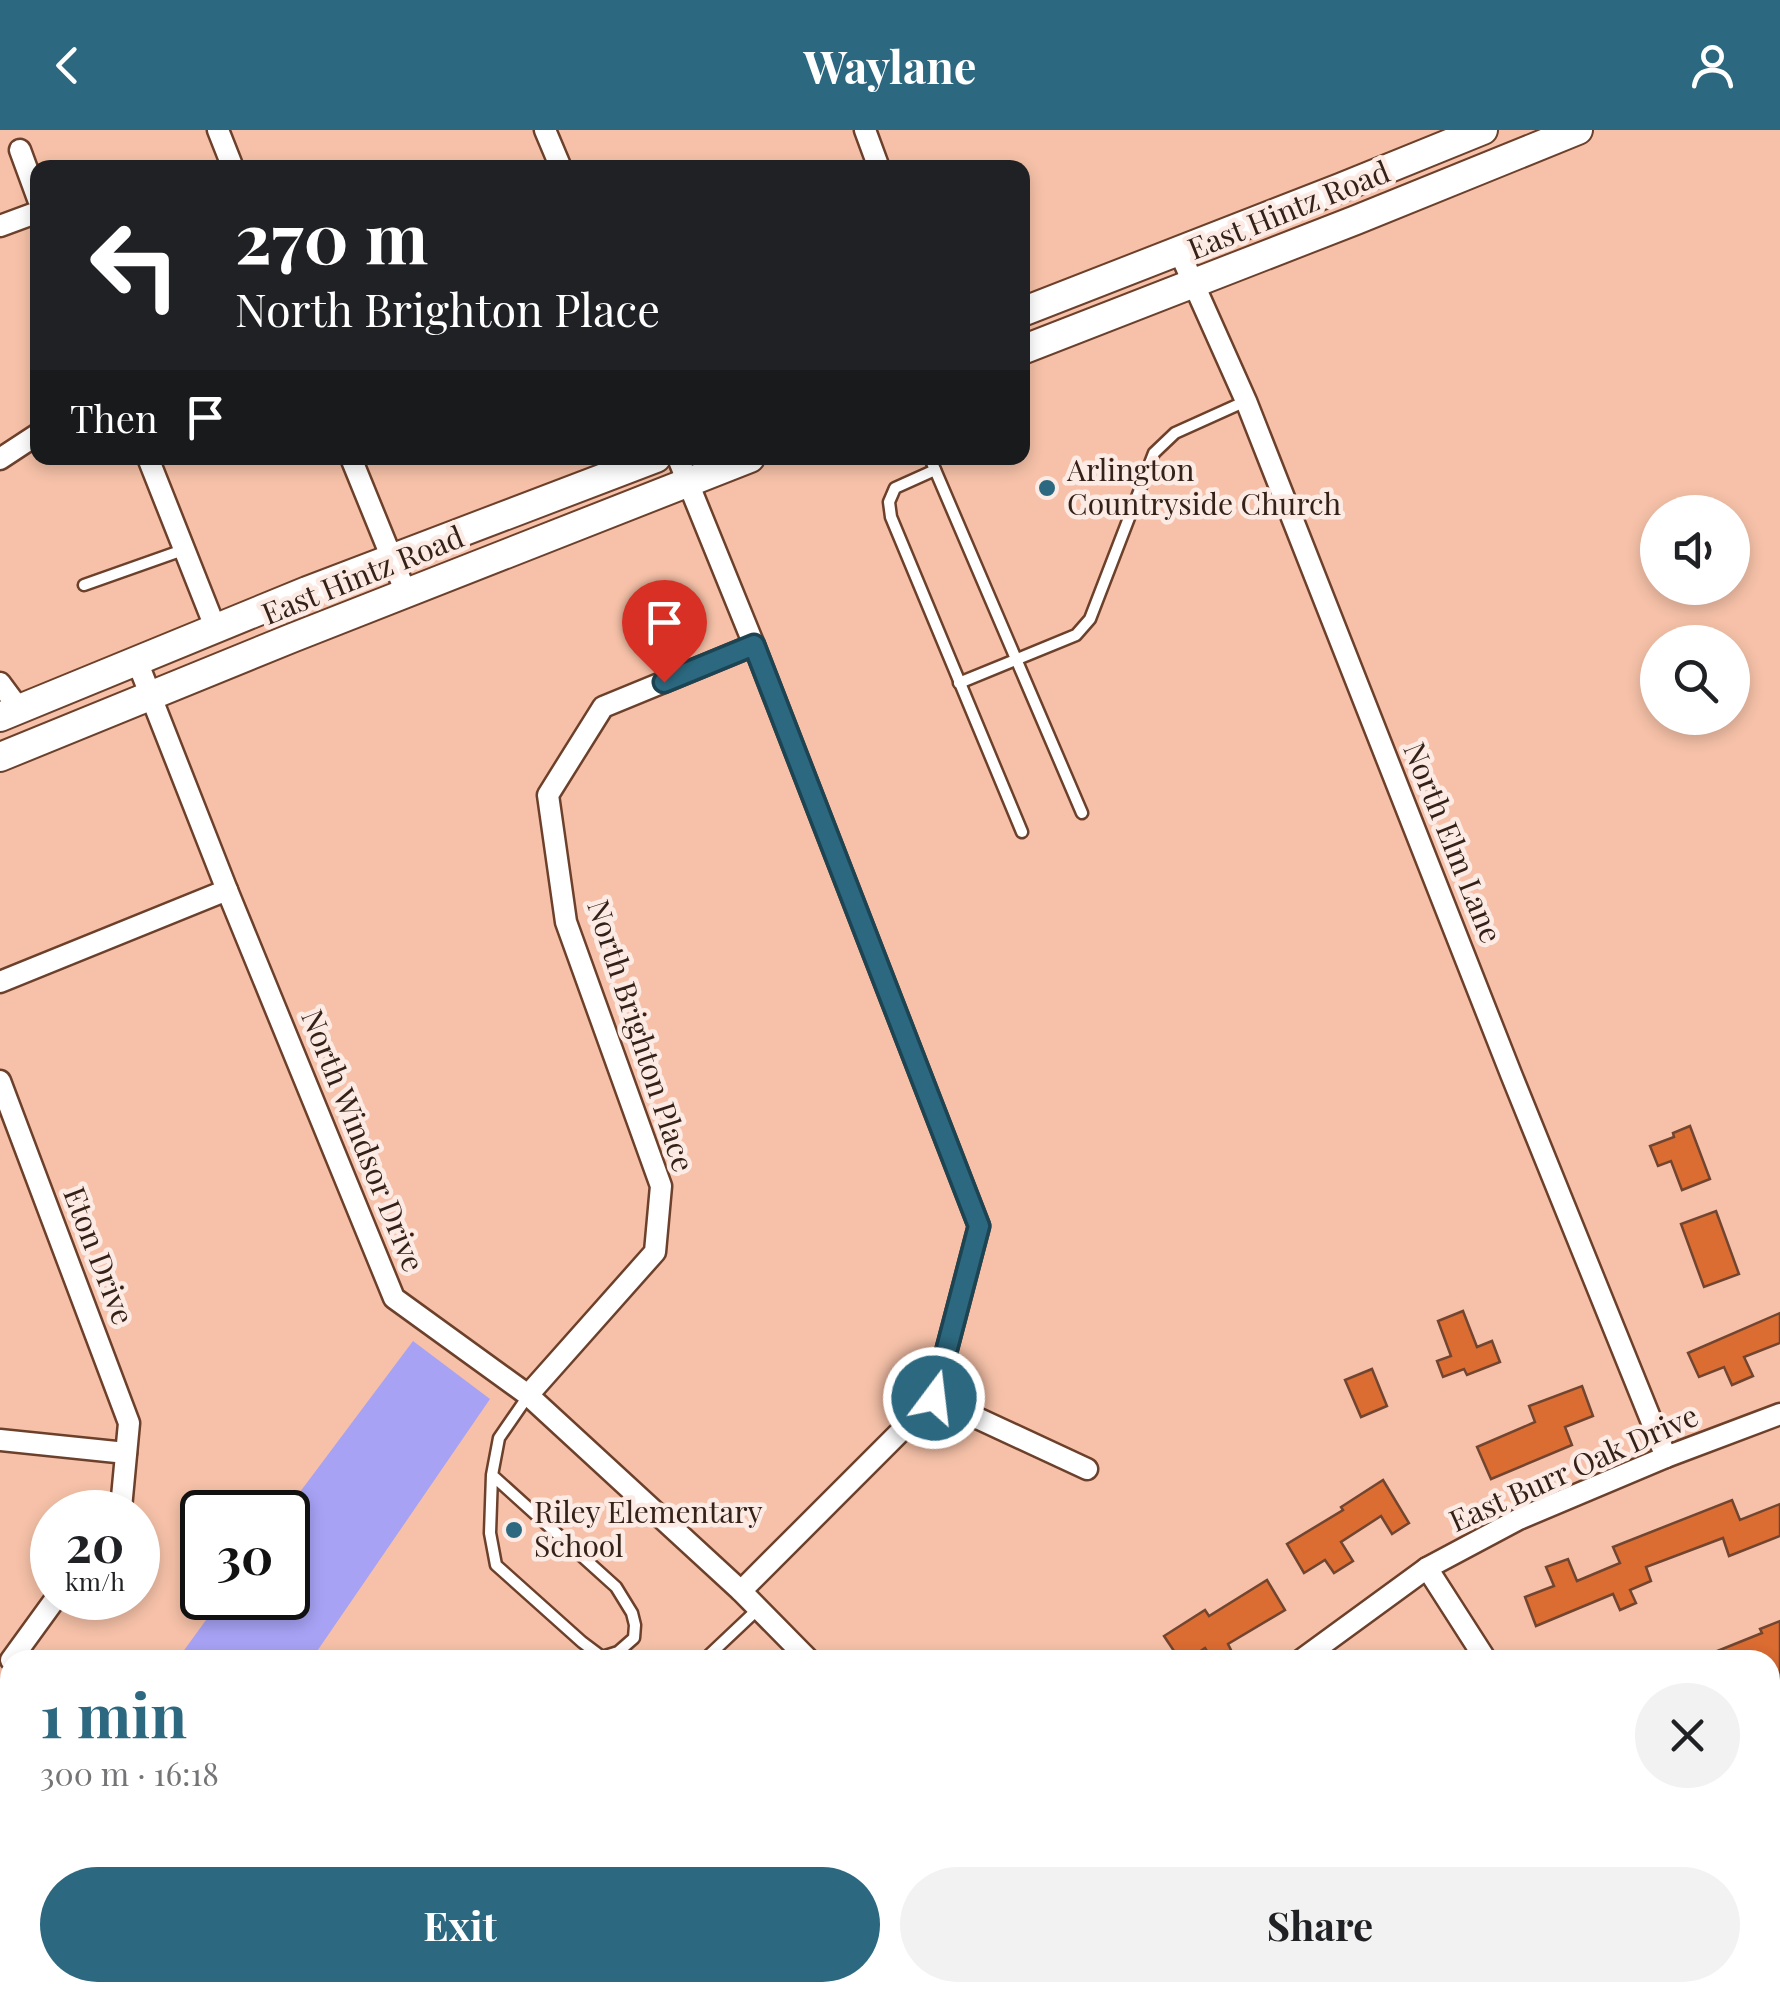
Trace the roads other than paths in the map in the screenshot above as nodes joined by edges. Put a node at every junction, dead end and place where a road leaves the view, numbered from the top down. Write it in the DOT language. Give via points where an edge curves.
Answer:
graph roads {
  1 [pos="218,130"];
  2 [pos="545,130"];
  3 [pos="865,130"];
  4 [pos="1483,130"];
  5 [pos="1578,130"];
  6 [pos="20,150"];
  7 [pos="230,160"];
  8 [pos="557,160"];
  9 [pos="876,160"];
  10 [pos="30,186"];
  11 [pos="30,215"];
  12 [pos="0,226"];
  13 [pos="1179,252"];
  14 [pos="1193,284"];
  15 [pos="1030,309"];
  16 [pos="1030,347"];
  17 [pos="1246,402"];
  18 [pos="30,439"];
  19 [pos="0,459"];
  20 [pos="151,465"];
  21 [pos="354,465"];
  22 [pos="638,465"];
  23 [pos="711,465"];
  24 [pos="932,465"];
  25 [pos="683,470"];
  26 [pos="934,470"];
  27 [pos="183,550"];
  28 [pos="392,559"];
  29 [pos="84,585"];
  30 [pos="406,593"];
  31 [pos="215,627"];
  32 [pos="754,645"];
  33 [pos="1016,660"];
  34 [pos="137,661"];
  35 [pos="0,683"];
  36 [pos="959,683"];
  37 [pos="152,695"];
  38 [pos="10,713"];
  39 [pos="0,757"];
  40 [pos="1082,813"];
  41 [pos="1022,832"];
  42 [pos="226,890"];
  43 [pos="0,982"];
  44 [pos="0,1081"];
  45 [pos="528,1395"];
  46 [pos="934,1398"];
  47 [pos="1780,1414"];
  48 [pos="0,1440"];
  49 [pos="126,1453"];
  50 [pos="1666,1457"];
  51 [pos="1087,1469"];
  52 [pos="492,1475"];
  53 [pos="123,1490"];
  54 [pos="1427,1568"];
  55 [pos="741,1591"];
  56 [pos="758,1608"];
  57 [pos="40,1620"];
  58 [pos="17,1650"];
  59 [pos="594,1650"];
  60 [pos="620,1650"];
  61 [pos="714,1650"];
  62 [pos="799,1650"];
  63 [pos="1315,1650"];
  64 [pos="1480,1650"];
  1 -- 7 [label="street"];
  2 -- 8 [label="street"];
  3 -- 9 [label="street"];
  4 -- 13 [label="main road, East Hintz Road"];
  5 -- 14 [label="main road, East Hintz Road"];
  6 -- 10 [label="street"];
  11 -- 12 [label="street"];
  13 -- 14 [label="street, North Elm Lane"];
  13 -- 15 [label="main road, East Hintz Road"];
  14 -- 16 [label="main road, East Hintz Road"];
  14 -- 17 [label="street, North Elm Lane"];
  17 -- 33 [label="lane" via="1174,432 1154,453 1090,619 1076,634"];
  17 -- 50 [label="street, North Elm Lane"];
  18 -- 19 [label="street"];
  20 -- 27 [label="street"];
  21 -- 28 [label="street"];
  22 -- 28 [label="main road, East Hintz Road"];
  23 -- 25 [label="main road, East Hintz Road"];
  24 -- 26 [label="lane"];
  25 -- 30 [label="main road, East Hintz Road"];
  25 -- 32 [label="street"];
  26 -- 33 [label="lane"];
  26 -- 36 [label="lane" via="895,488 889,502"];
  27 -- 29 [label="lane"];
  27 -- 31 [label="street"];
  28 -- 30 [label="street"];
  28 -- 31 [label="main road, East Hintz Road"];
  30 -- 37 [label="main road, East Hintz Road"];
  31 -- 34 [label="main road, East Hintz Road"];
  32 -- 45 [label="street, North Brighton Place" via="603,708 548,795 566,922 661,1186 656,1252"];
  32 -- 46 [label="street" via="979,1226"];
  33 -- 36 [label="lane"];
  33 -- 40 [label="lane"];
  34 -- 37 [label="street, North Windsor Drive"];
  34 -- 38 [label="main road, East Hintz Road"];
  35 -- 38 [label="street"];
  36 -- 41 [label="lane"];
  37 -- 39 [label="main road, East Hintz Road"];
  37 -- 42 [label="street, North Windsor Drive"];
  42 -- 43 [label="street"];
  42 -- 45 [label="street, North Windsor Drive" via="394,1298"];
  44 -- 49 [label="street, Eton Drive" via="129,1423"];
  45 -- 52 [label="lane" via="499,1438"];
  45 -- 55 [label="street, North Windsor Drive"];
  46 -- 51 [label="street"];
  46 -- 55 [label="street"];
  47 -- 50 [label="street, East Burr Oak Drive"];
  48 -- 49 [label="street"];
  49 -- 53 [label="street, Eton Drive"];
  50 -- 54 [label="street, East Burr Oak Drive" via="1519,1518"];
  52 -- 59 [label="lane" via="496,1565"];
  52 -- 60 [label="lane" via="616,1587 635,1625 634,1638"];
  54 -- 63 [label="street, East Burr Oak Drive"];
  54 -- 64 [label="street"];
  55 -- 56 [label="street, North Windsor Drive"];
  56 -- 61 [label="lane"];
  56 -- 62 [label="street, North Windsor Drive"];
  57 -- 58 [label="street"];
}
